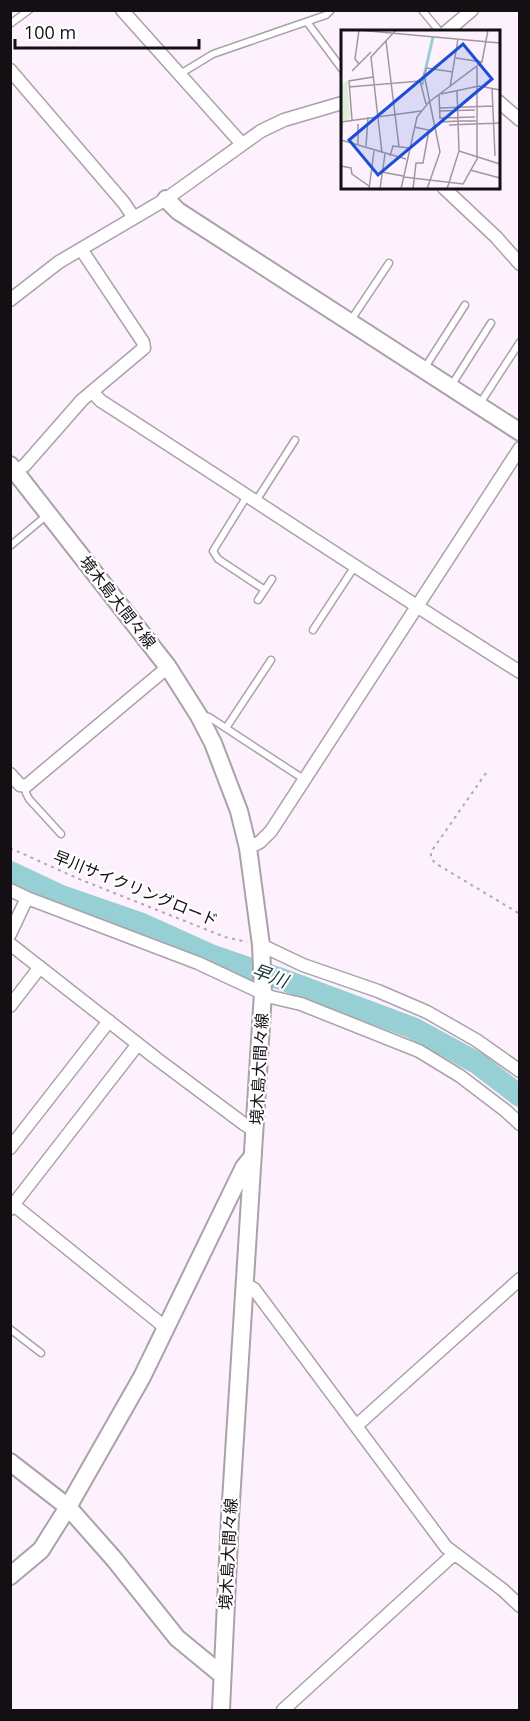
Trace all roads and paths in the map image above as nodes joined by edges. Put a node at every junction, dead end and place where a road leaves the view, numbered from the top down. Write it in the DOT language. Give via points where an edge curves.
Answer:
graph roads {
  1 [pos="29,10"];
  2 [pos="122,10"];
  3 [pos="331,10"];
  4 [pos="422,10"];
  5 [pos="470,11"];
  6 [pos="307,22"];
  7 [pos="10,24"];
  8 [pos="438,30"];
  9 [pos="448,30"];
  10 [pos="341,68"];
  11 [pos="10,70"];
  12 [pos="180,74"];
  13 [pos="341,103"];
  14 [pos="500,103"];
  15 [pos="519,120"];
  16 [pos="243,144"];
  17 [pos="445,189"];
  18 [pos="166,199"];
  19 [pos="134,218"];
  20 [pos="81,249"];
  21 [pos="389,263"];
  22 [pos="519,264"];
  23 [pos="10,300"];
  24 [pos="465,305"];
  25 [pos="349,322"];
  26 [pos="491,323"];
  27 [pos="519,342"];
  28 [pos="423,369"];
  29 [pos="450,386"];
  30 [pos="92,392"];
  31 [pos="478,405"];
  32 [pos="519,432"];
  33 [pos="295,440"];
  34 [pos="519,448"];
  35 [pos="13,468"];
  36 [pos="251,499"];
  37 [pos="49,513"];
  38 [pos="10,546"];
  39 [pos="355,565"];
  40 [pos="272,579"];
  41 [pos="265,590"];
  42 [pos="258,600"];
  43 [pos="417,607"];
  44 [pos="313,630"];
  45 [pos="271,660"];
  46 [pos="168,668"];
  47 [pos="519,672"];
  48 [pos="199,716"];
  49 [pos="226,728"];
  50 [pos="486,773"];
  51 [pos="10,774"];
  52 [pos="305,780"];
  53 [pos="26,786"];
  54 [pos="62,834"];
  55 [pos="10,848"];
  56 [pos="248,848"];
  57 [pos="10,890"];
  58 [pos="27,898"];
  59 [pos="519,914"];
  60 [pos="10,934"];
  61 [pos="10,944"];
  62 [pos="259,946"];
  63 [pos="40,967"];
  64 [pos="262,989"];
  65 [pos="10,1006"];
  66 [pos="109,1021"];
  67 [pos="138,1044"];
  68 [pos="519,1071"];
  69 [pos="519,1124"];
  70 [pos="255,1131"];
  71 [pos="10,1148"];
  72 [pos="254,1155"];
  73 [pos="12,1205"];
  74 [pos="519,1279"];
  75 [pos="245,1284"];
  76 [pos="166,1328"];
  77 [pos="10,1329"];
  78 [pos="41,1353"];
  79 [pos="356,1426"];
  80 [pos="10,1462"];
  81 [pos="68,1507"];
  82 [pos="454,1554"];
  83 [pos="10,1576"];
  84 [pos="519,1606"];
  85 [pos="222,1675"];
  86 [pos="221,1710"];
  87 [pos="283,1710"];
  1 -- 7 [label="lane"];
  2 -- 12 [label="street"];
  3 -- 6 [label="lane"];
  4 -- 8 [label="lane"];
  5 -- 9 [label="street"];
  6 -- 10 [label="lane"];
  6 -- 12 [label="lane" via="213,54"];
  11 -- 19 [label="street"];
  12 -- 16 [label="street"];
  13 -- 16 [label="street" via="273,124"];
  14 -- 15 [label="street"];
  16 -- 18 [label="street"];
  17 -- 22 [label="street"];
  18 -- 19 [label="street"];
  18 -- 25 [label="main road" via="178,211"];
  19 -- 20 [label="street"];
  20 -- 23 [label="street"];
  20 -- 30 [label="street" via="144,342 144,348"];
  21 -- 25 [label="lane"];
  24 -- 28 [label="lane"];
  25 -- 28 [label="main road"];
  26 -- 29 [label="lane"];
  27 -- 31 [label="lane"];
  28 -- 29 [label="main road"];
  29 -- 31 [label="main road"];
  30 -- 35 [label="street" via="24,465"];
  30 -- 36 [label="street"];
  31 -- 32 [label="main road"];
  33 -- 36 [label="lane"];
  34 -- 43 [label="street"];
  35 -- 37 [label="main road, 境木島大間々線"];
  36 -- 39 [label="street"];
  36 -- 41 [label="lane" via="213,551 218,559"];
  37 -- 38 [label="lane"];
  37 -- 46 [label="main road, 境木島大間々線"];
  39 -- 43 [label="street"];
  39 -- 44 [label="lane"];
  40 -- 41 [label="lane"];
  41 -- 42 [label="lane"];
  43 -- 47 [label="street"];
  43 -- 52 [label="street"];
  45 -- 49 [label="lane"];
  46 -- 48 [label="main road, 境木島大間々線"];
  46 -- 53 [label="street"];
  48 -- 49 [label="lane" via="209,717"];
  48 -- 56 [label="main road, 境木島大間々線" via="226,775"];
  49 -- 52 [label="lane"];
  50 -- 59 [label="path" via="431,852 431,858"];
  51 -- 53 [label="street"];
  52 -- 56 [label="street" via="272,831"];
  53 -- 54 [label="lane" via="29,799"];
  55 -- 62 [label="path, 早川サイクリングロード" via="199,927"];
  56 -- 62 [label="main road, 境木島大間々線"];
  57 -- 58 [label="street"];
  58 -- 60 [label="street"];
  58 -- 64 [label="street"];
  61 -- 63 [label="street"];
  62 -- 64 [label="main road, 境木島大間々線"];
  62 -- 68 [label="street" via="427,1012"];
  63 -- 65 [label="street"];
  63 -- 66 [label="street"];
  64 -- 69 [label="street" via="271,998 301,1004 419,1051 460,1076"];
  64 -- 70 [label="main road, 境木島大間々線"];
  66 -- 67 [label="street"];
  66 -- 71 [label="street"];
  67 -- 70 [label="street"];
  67 -- 73 [label="street"];
  70 -- 72 [label="main road, 境木島大間々線"];
  72 -- 75 [label="main road, 境木島大間々線"];
  72 -- 76 [label="main road" via="244,1167"];
  73 -- 76 [label="street"];
  74 -- 79 [label="street"];
  75 -- 79 [label="street" via="254,1289"];
  75 -- 85 [label="main road, 境木島大間々線"];
  76 -- 81 [label="main road"];
  77 -- 78 [label="lane"];
  79 -- 82 [label="street"];
  80 -- 81 [label="main road"];
  81 -- 83 [label="main road" via="41,1550"];
  81 -- 85 [label="main road" via="177,1638"];
  82 -- 84 [label="street"];
  82 -- 87 [label="street"];
  85 -- 86 [label="main road, 境木島大間々線"];
}
